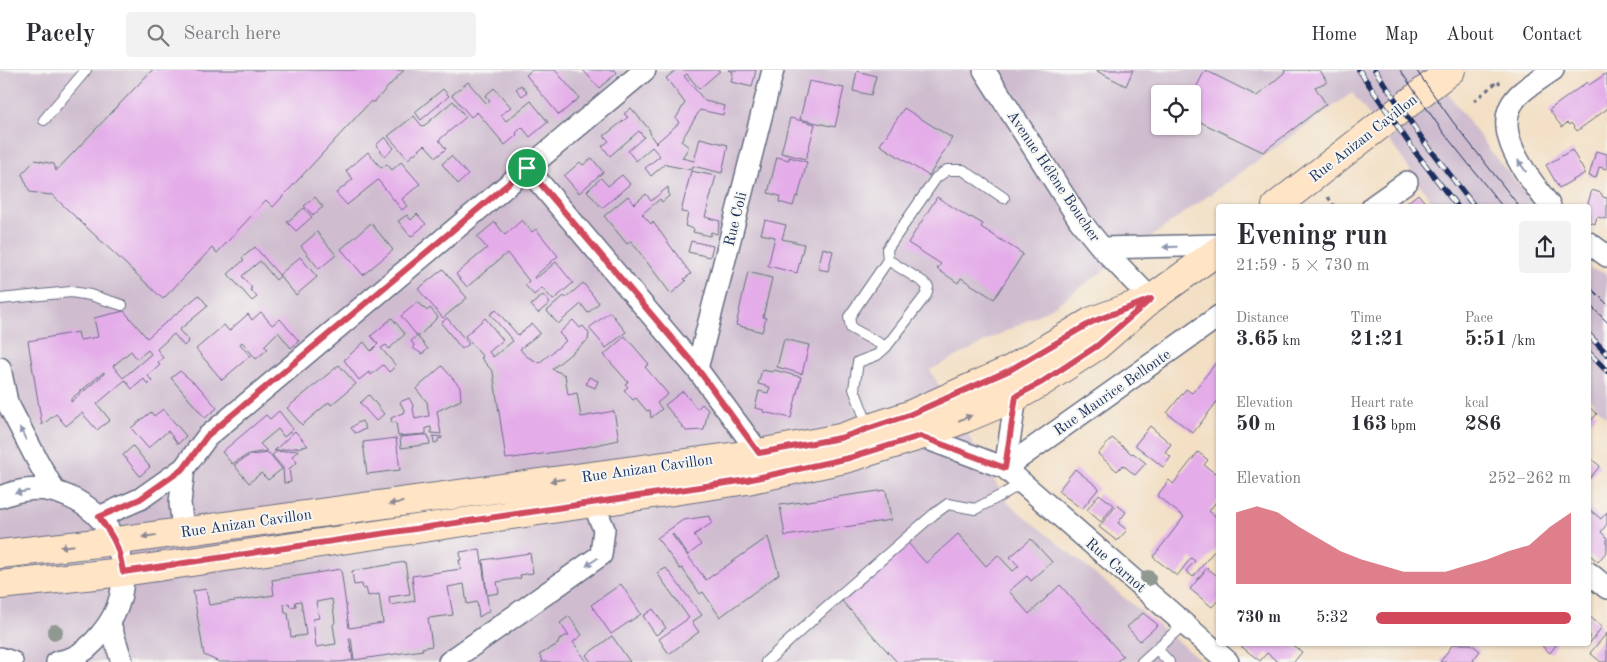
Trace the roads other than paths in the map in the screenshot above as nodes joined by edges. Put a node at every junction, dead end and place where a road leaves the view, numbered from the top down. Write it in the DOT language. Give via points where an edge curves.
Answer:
graph roads {
  1 [pos="86,70"];
  2 [pos="644,70"];
  3 [pos="773,70"];
  4 [pos="984,70"];
  5 [pos="1451,70"];
  6 [pos="1553,70"];
  7 [pos="44,120"];
  8 [pos="527,168"];
  9 [pos="1407,182"];
  10 [pos="1004,198"];
  11 [pos="1279,204"];
  12 [pos="1375,204"];
  13 [pos="1549,204"];
  14 [pos="1591,244"];
  15 [pos="1216,245"];
  16 [pos="1102,248"];
  17 [pos="1216,252"];
  18 [pos="1607,256"];
  19 [pos="888,260"];
  20 [pos="0,299"];
  21 [pos="1151,299"];
  22 [pos="122,305"];
  23 [pos="1216,318"];
  24 [pos="886,347"];
  25 [pos="0,368"];
  26 [pos="697,368"];
  27 [pos="1016,396"];
  28 [pos="6,402"];
  29 [pos="0,425"];
  30 [pos="869,428"];
  31 [pos="920,436"];
  32 [pos="759,453"];
  33 [pos="184,468"];
  34 [pos="1005,468"];
  35 [pos="1022,483"];
  36 [pos="55,492"];
  37 [pos="0,497"];
  38 [pos="593,503"];
  39 [pos="99,517"];
  40 [pos="183,531"];
  41 [pos="115,541"];
  42 [pos="0,554"];
  43 [pos="123,572"];
  44 [pos="1591,575"];
  45 [pos="0,585"];
  46 [pos="1607,588"];
  47 [pos="110,624"];
  48 [pos="1184,624"];
  49 [pos="1157,649"];
  50 [pos="0,658"];
  51 [pos="68,661"];
  52 [pos="12,662"];
  53 [pos="122,662"];
  54 [pos="449,662"];
  55 [pos="766,662"];
  56 [pos="1142,662"];
  57 [pos="1169,662"];
  58 [pos="1228,662"];
  1 -- 7 [label="lane"];
  2 -- 8 [label="street"];
  3 -- 26 [label="street, Rue Coli"];
  4 -- 16 [label="street, Avenue Hélène Boucher" via="1080,221"];
  5 -- 11 [label="main road, Rue Anizan Cavillon"];
  13 -- 6 [label="street, one-way" via="1515,156 1506,122 1510,106 1520,92"];
  8 -- 26 [label="street"];
  8 -- 33 [label="street" via="207,436"];
  9 -- 12 [label="street"];
  10 -- 19 [label="lane" via="964,170 947,170 936,178 887,249"];
  14 -- 18 [label="street"];
  15 -- 16 [label="street, one-way"];
  16 -- 21 [label="street, Avenue Hélène Boucher"];
  17 -- 21 [label="main road, Rue Anizan Cavillon"];
  19 -- 24 [label="lane" via="849,317 851,328"];
  19 -- 24 [label="lane" via="928,287 926,296"];
  20 -- 22 [label="lane" via="71,292"];
  21 -- 27 [label="main road, Rue Anizan Cavillon" via="1097,346"];
  21 -- 30 [label="main road, Rue Anizan Cavillon" via="1092,322 1010,370 909,415"];
  23 -- 34 [label="street, Rue Maurice Bellonte"];
  24 -- 30 [label="lane" via="858,362 854,389"];
  25 -- 28 [label="street"];
  26 -- 32 [label="street"];
  31 -- 27 [label="main road, Rue Anizan Cavillon, one-way"];
  27 -- 34 [label="street"];
  28 -- 29 [label="street"];
  36 -- 28 [label="street, one-way"];
  30 -- 32 [label="main road, Rue Anizan Cavillon" via="840,438"];
  31 -- 34 [label="street"];
  31 -- 38 [label="main road, Rue Anizan Cavillon" via="849,458 756,478"];
  32 -- 40 [label="main road, Rue Anizan Cavillon, one-way"];
  33 -- 39 [label="street" via="140,499"];
  33 -- 40 [label="street" via="180,503"];
  34 -- 35 [label="street, Rue Carnot"];
  35 -- 48 [label="street, Rue Carnot"];
  35 -- 55 [label="lane" via="974,509 948,504"];
  36 -- 37 [label="street, one-way" via="26,490"];
  36 -- 39 [label="street" via="79,501"];
  38 -- 43 [label="main road, Rue Anizan Cavillon"];
  38 -- 54 [label="street, one-way" via="604,529 601,555"];
  39 -- 41 [label="street"];
  40 -- 41 [label="main road, Rue Anizan Cavillon, one-way"];
  41 -- 42 [label="main road, Rue Anizan Cavillon, one-way"];
  41 -- 43 [label="street"];
  43 -- 45 [label="main road, Rue Anizan Cavillon"];
  43 -- 47 [label="street" via="121,599"];
  44 -- 46 [label="street"];
  47 -- 51 [label="street" via="93,644"];
  47 -- 53 [label="street"];
  48 -- 49 [label="lane"];
  48 -- 58 [label="street, Rue Carnot"];
  49 -- 56 [label="lane"];
  49 -- 57 [label="lane"];
  50 -- 52 [label="street"];
}
